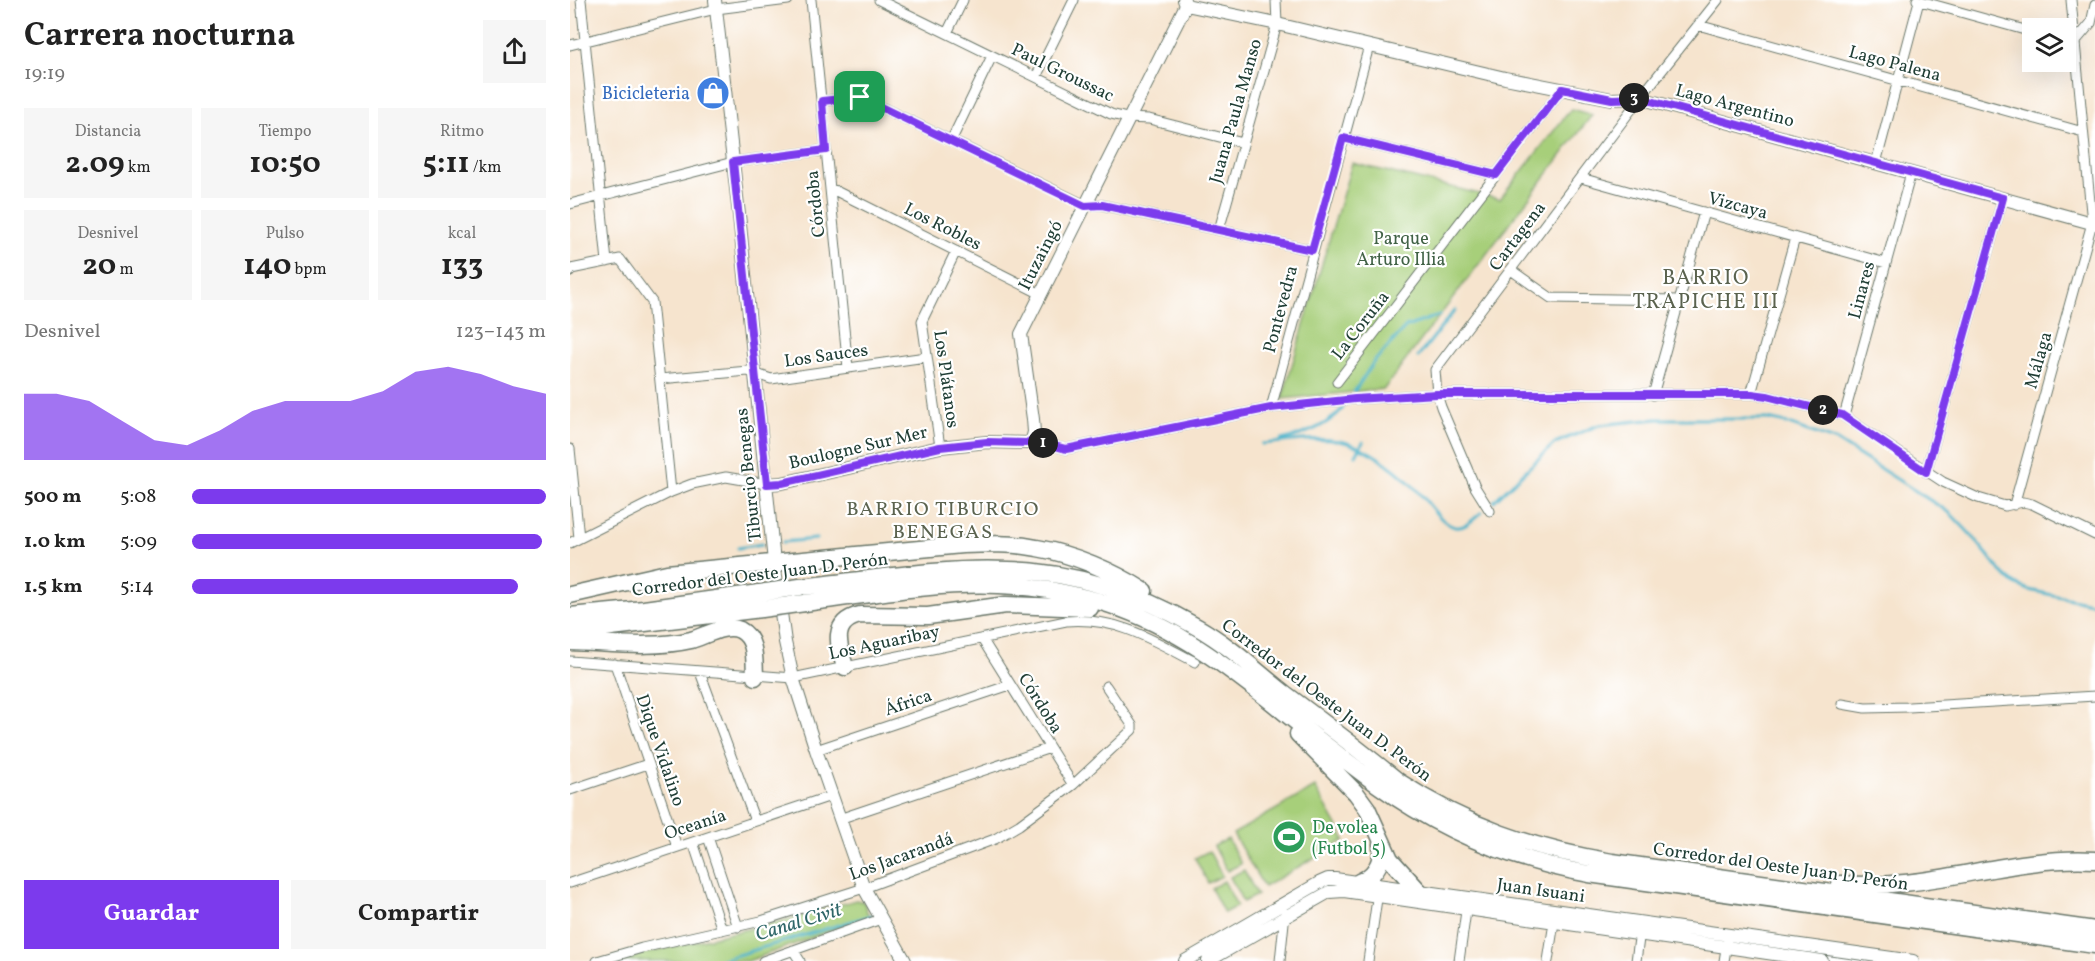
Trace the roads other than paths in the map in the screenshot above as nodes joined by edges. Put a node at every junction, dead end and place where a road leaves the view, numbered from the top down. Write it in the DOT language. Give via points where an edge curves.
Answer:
graph roads {
  1 [pos="581,0"];
  2 [pos="788,0"];
  3 [pos="811,0"];
  4 [pos="879,0"];
  5 [pos="963,0"];
  6 [pos="1074,0"];
  7 [pos="1276,0"];
  8 [pos="1718,0"];
  9 [pos="1918,0"];
  10 [pos="2071,0"];
  11 [pos="1185,2"];
  12 [pos="715,4"];
  13 [pos="2095,5"];
  14 [pos="2071,18"];
  15 [pos="1277,24"];
  16 [pos="1698,26"];
  17 [pos="2022,29"];
  18 [pos="947,33"];
  19 [pos="2076,36"];
  20 [pos="586,41"];
  21 [pos="570,45"];
  22 [pos="1369,46"];
  23 [pos="992,56"];
  24 [pos="2074,72"];
  25 [pos="1036,77"];
  26 [pos="1898,81"];
  27 [pos="1562,89"];
  28 [pos="1640,98"];
  29 [pos="822,101"];
  30 [pos="1127,118"];
  31 [pos="2083,132"];
  32 [pos="1343,138"];
  33 [pos="951,141"];
  34 [pos="1243,143"];
  35 [pos="826,150"];
  36 [pos="733,162"];
  37 [pos="1876,163"];
  38 [pos="1911,173"];
  39 [pos="1496,175"];
  40 [pos="1581,178"];
  41 [pos="830,188"];
  42 [pos="601,196"];
  43 [pos="2003,198"];
  44 [pos="570,204"];
  45 [pos="1085,206"];
  46 [pos="1704,212"];
  47 [pos="2093,224"];
  48 [pos="1219,230"];
  49 [pos="1795,238"];
  50 [pos="1312,250"];
  51 [pos="956,251"];
  52 [pos="607,262"];
  53 [pos="1886,263"];
  54 [pos="1511,270"];
  55 [pos="570,272"];
  56 [pos="1041,294"];
  57 [pos="1679,300"];
  58 [pos="927,357"];
  59 [pos="848,368"];
  60 [pos="756,372"];
  61 [pos="660,379"];
  62 [pos="1337,381"];
  63 [pos="1437,394"];
  64 [pos="1752,394"];
  65 [pos="1653,395"];
  66 [pos="1271,408"];
  67 [pos="1844,416"];
  68 [pos="1032,440"];
  69 [pos="940,447"];
  70 [pos="570,449"];
  71 [pos="1926,472"];
  72 [pos="767,484"];
  73 [pos="671,492"];
  74 [pos="2014,505"];
  75 [pos="1490,511"];
  76 [pos="2095,535"];
  77 [pos="574,540"];
  78 [pos="774,562"];
  79 [pos="570,595"];
  80 [pos="802,595"];
  81 [pos="760,601"];
  82 [pos="570,616"];
  83 [pos="1146,618"];
  84 [pos="1198,627"];
  85 [pos="570,632"];
  86 [pos="982,639"];
  87 [pos="570,642"];
  88 [pos="1206,651"];
  89 [pos="570,661"];
  90 [pos="615,664"];
  91 [pos="845,667"];
  92 [pos="700,672"];
  93 [pos="1246,672"];
  94 [pos="755,677"];
  95 [pos="793,678"];
  96 [pos="1010,685"];
  97 [pos="1106,686"];
  98 [pos="1263,696"];
  99 [pos="2095,696"];
  100 [pos="1842,704"];
  101 [pos="1050,748"];
  102 [pos="816,750"];
  103 [pos="648,764"];
  104 [pos="1073,785"];
  105 [pos="570,788"];
  106 [pos="831,796"];
  107 [pos="839,819"];
  108 [pos="754,821"];
  109 [pos="708,837"];
  110 [pos="1380,837"];
  111 [pos="693,842"];
  112 [pos="677,847"];
  113 [pos="2095,860"];
  114 [pos="1750,881"];
  115 [pos="1359,882"];
  116 [pos="570,883"];
  117 [pos="864,888"];
  118 [pos="1378,891"];
  119 [pos="1419,891"];
  120 [pos="1435,904"];
  121 [pos="1468,904"];
  122 [pos="1284,910"];
  123 [pos="1555,916"];
  124 [pos="881,919"];
  125 [pos="738,927"];
  126 [pos="1641,928"];
  127 [pos="722,930"];
  128 [pos="2095,930"];
  129 [pos="1727,941"];
  130 [pos="2095,945"];
  131 [pos="793,950"];
  132 [pos="1838,956"];
  133 [pos="1818,957"];
  134 [pos="597,961"];
  135 [pos="763,961"];
  136 [pos="800,961"];
  137 [pos="905,961"];
  138 [pos="1185,961"];
  139 [pos="1208,961"];
  140 [pos="1280,961"];
  141 [pos="1368,961"];
  142 [pos="1459,961"];
  143 [pos="1548,961"];
  144 [pos="1636,961"];
  145 [pos="1724,961"];
  146 [pos="1913,961"];
  1 -- 20 [label="street"];
  2 -- 12 [label="street"];
  3 -- 29 [label="street, Córdoba"];
  4 -- 18 [label="street, Paul Groussac"];
  5 -- 18 [label="street"];
  6 -- 25 [label="street"];
  7 -- 15 [label="street, Juana Paula Manso"];
  8 -- 16 [label="street, Cartagena"];
  9 -- 17 [label="street"];
  9 -- 26 [label="street"];
  10 -- 14 [label="street"];
  11 -- 15 [label="street, Lago Argentino"];
  11 -- 30 [label="street, Ituzaingó"];
  12 -- 20 [label="street"];
  12 -- 36 [label="street, Tiburcio Benegas"];
  13 -- 19 [label="street" via="2091,23"];
  15 -- 22 [label="street, Lago Argentino"];
  15 -- 34 [label="street, Juana Paula Manso"];
  16 -- 26 [label="street, Lago Palena"];
  16 -- 28 [label="street, Cartagena"];
  18 -- 23 [label="street, Paul Groussac"];
  20 -- 21 [label="street"];
  20 -- 42 [label="street"];
  22 -- 27 [label="street, Lago Argentino"];
  22 -- 32 [label="street, Pontevedra"];
  23 -- 25 [label="street, Paul Groussac"];
  23 -- 33 [label="street"];
  24 -- 31 [label="street"];
  25 -- 30 [label="street, Paul Groussac"];
  26 -- 31 [label="street, Lago Palena"];
  26 -- 37 [label="street"];
  27 -- 28 [label="street, Lago Argentino" via="1612,99"];
  27 -- 39 [label="street, La Coruña"];
  28 -- 37 [label="street, Lago Argentino"];
  28 -- 40 [label="street, Cartagena"];
  29 -- 33 [label="street" via="860,97"];
  29 -- 35 [label="street, Córdoba"];
  30 -- 34 [label="street, Paul Groussac" via="1149,119"];
  30 -- 45 [label="street, Ituzaingó"];
  31 -- 47 [label="street"];
  32 -- 39 [label="street"];
  32 -- 50 [label="street, Pontevedra"];
  33 -- 45 [label="street"];
  34 -- 48 [label="street, Juana Paula Manso"];
  35 -- 36 [label="street"];
  35 -- 41 [label="street, Córdoba"];
  36 -- 42 [label="street"];
  36 -- 60 [label="street, Tiburcio Benegas"];
  37 -- 38 [label="street, Lago Argentino"];
  38 -- 43 [label="street, Lago Argentino"];
  38 -- 53 [label="street, Linares"];
  39 -- 62 [label="street, La Coruña"];
  40 -- 46 [label="street, Vizcaya"];
  40 -- 54 [label="street, Cartagena"];
  41 -- 51 [label="street, Los Robles"];
  41 -- 59 [label="street, Córdoba"];
  42 -- 44 [label="street"];
  42 -- 52 [label="street"];
  43 -- 47 [label="street, Lago Argentino"];
  43 -- 71 [label="street"];
  45 -- 48 [label="street" via="1102,205"];
  45 -- 56 [label="street, Ituzaingó"];
  46 -- 49 [label="street, Vizcaya"];
  46 -- 57 [label="street"];
  47 -- 74 [label="street, Málaga"];
  48 -- 50 [label="street"];
  49 -- 53 [label="street, Vizcaya"];
  49 -- 64 [label="street"];
  50 -- 66 [label="street, Pontevedra"];
  51 -- 56 [label="street, Los Robles"];
  51 -- 58 [label="street, Los Plátanos" via="922,321"];
  52 -- 55 [label="street"];
  52 -- 61 [label="street" via="620,259 652,302"];
  53 -- 67 [label="street, Linares"];
  54 -- 57 [label="street" via="1551,298"];
  54 -- 63 [label="street, Cartagena" via="1436,370"];
  56 -- 68 [label="street, Ituzaingó" via="1021,334 1033,419"];
  57 -- 65 [label="street"];
  58 -- 59 [label="street, Los Sauces"];
  58 -- 69 [label="street, Los Plátanos"];
  59 -- 60 [label="street, Los Sauces" via="771,380"];
  60 -- 61 [label="street, Los Sauces"];
  60 -- 72 [label="street, Tiburcio Benegas"];
  61 -- 73 [label="street"];
  63 -- 65 [label="street, Boulogne Sur Mer"];
  63 -- 66 [label="street, Boulogne Sur Mer"];
  63 -- 75 [label="street, Cartagena" via="1475,487"];
  64 -- 65 [label="street, Boulogne Sur Mer"];
  64 -- 67 [label="street, Boulogne Sur Mer"];
  66 -- 68 [label="street, Boulogne Sur Mer" via="1066,449"];
  67 -- 71 [label="street, Boulogne Sur Mer"];
  68 -- 69 [label="street, Boulogne Sur Mer"];
  69 -- 72 [label="street, Boulogne Sur Mer"];
  70 -- 77 [label="street"];
  71 -- 74 [label="street, Boulogne Sur Mer" via="1978,498"];
  72 -- 73 [label="street, Boulogne Sur Mer" via="726,477"];
  72 -- 78 [label="street, Tiburcio Benegas"];
  73 -- 77 [label="street, Boulogne Sur Mer"];
  74 -- 76 [label="street, Boulogne Sur Mer" via="2032,504"];
  78 -- 79 [label="highway" via="667,573"];
  78 -- 84 [label="highway" via="962,544 1038,548 1107,572"];
  78 -- 95 [label="street, Tiburcio Benegas"];
  80 -- 81 [label="highway, Corredor del Oeste Juan D. Perón, bridge"];
  80 -- 83 [label="highway, Corredor del Oeste Juan D. Perón" via="998,585 1069,594"];
  80 -- 84 [label="highway, Corredor del Oeste Juan D. Perón" via="940,572 1034,572 1111,588"];
  81 -- 82 [label="highway, Corredor del Oeste Juan D. Perón"];
  81 -- 85 [label="highway, Corredor del Oeste Juan D. Perón"];
  83 -- 88 [label="highway, Corredor del Oeste Juan D. Perón"];
  83 -- 91 [label="highway" via="1076,606 1006,605 928,616 860,615 843,623 838,634"];
  84 -- 88 [label="highway, Corredor del Oeste Juan D. Perón"];
  86 -- 88 [label="street, Los Aguaribay" via="1066,621 1102,621"];
  86 -- 91 [label="street, Los Aguaribay"];
  86 -- 96 [label="street, Córdoba"];
  87 -- 94 [label="highway" via="662,644 732,628 740,630 752,643"];
  88 -- 93 [label="highway, Corredor del Oeste Juan D. Perón"];
  89 -- 90 [label="street, Los Aguaribay"];
  90 -- 92 [label="street, Los Aguaribay"];
  90 -- 103 [label="street, Dique Vidalino"];
  91 -- 95 [label="street, Los Aguaribay"];
  92 -- 94 [label="street, Los Aguaribay"];
  92 -- 108 [label="street"];
  93 -- 98 [label="highway, Corredor del Oeste Juan D. Perón"];
  93 -- 114 [label="highway, Corredor del Oeste Juan D. Perón" via="1399,782 1486,829 1572,855"];
  94 -- 95 [label="street, Los Aguaribay"];
  95 -- 102 [label="street, Tiburcio Benegas"];
  96 -- 101 [label="street, Córdoba"];
  96 -- 102 [label="street, África"];
  97 -- 104 [label="street, Los Jacarandá" via="1132,725 1131,730"];
  98 -- 110 [label="highway" via="1356,793"];
  98 -- 130 [label="highway, Corredor del Oeste Juan D. Perón" via="1417,810 1456,832 1528,860 1622,879"];
  99 -- 100 [label="street" via="1909,707"];
  101 -- 104 [label="street, Córdoba"];
  101 -- 107 [label="street"];
  102 -- 106 [label="street, Tiburcio Benegas"];
  103 -- 105 [label="street"];
  103 -- 112 [label="street, Dique Vidalino"];
  104 -- 117 [label="street, Los Jacarandá" via="995,840"];
  106 -- 107 [label="street, Tiburcio Benegas"];
  106 -- 108 [label="street, Oceanía"];
  107 -- 117 [label="street, Tiburcio Benegas"];
  108 -- 109 [label="street, Oceanía"];
  109 -- 111 [label="street, Oceanía"];
  109 -- 125 [label="street"];
  110 -- 115 [label="highway" via="1379,865"];
  110 -- 119 [label="highway" via="1390,859"];
  111 -- 112 [label="street, Oceanía"];
  111 -- 127 [label="street"];
  112 -- 116 [label="street, Oceanía"];
  113 -- 114 [label="highway" via="2030,863 1892,885"];
  114 -- 128 [label="highway, Corredor del Oeste Juan D. Perón"];
  115 -- 118 [label="street, Juan Isuani"];
  115 -- 122 [label="street, Juan Isuani" via="1328,879"];
  117 -- 124 [label="street, Tiburcio Benegas"];
  117 -- 125 [label="street, Los Jacarandá"];
  118 -- 119 [label="street, Juan Isuani"];
  118 -- 120 [label="street, Juan Isuani"];
  118 -- 122 [label="street, Juan Isuani" via="1329,892"];
  118 -- 141 [label="street"];
  119 -- 120 [label="street"];
  119 -- 121 [label="street, Juan Isuani"];
  120 -- 121 [label="street, Juan Isuani"];
  121 -- 123 [label="street, Juan Isuani"];
  121 -- 142 [label="street"];
  122 -- 138 [label="street, Juan Isuani"];
  122 -- 139 [label="street, Juan Isuani"];
  122 -- 140 [label="street"];
  123 -- 126 [label="street, Juan Isuani"];
  123 -- 143 [label="street"];
  124 -- 131 [label="street"];
  124 -- 137 [label="street, Tiburcio Benegas"];
  125 -- 127 [label="street, Los Jacarandá"];
  126 -- 129 [label="street, Juan Isuani"];
  126 -- 144 [label="street"];
  127 -- 134 [label="street, Los Jacarandá"];
  129 -- 133 [label="street, Juan Isuani"];
  129 -- 145 [label="street"];
  131 -- 135 [label="street"];
  131 -- 136 [label="street"];
  132 -- 133 [label="street, Juan Isuani"];
  132 -- 146 [label="street, Juan Isuani"];
}
